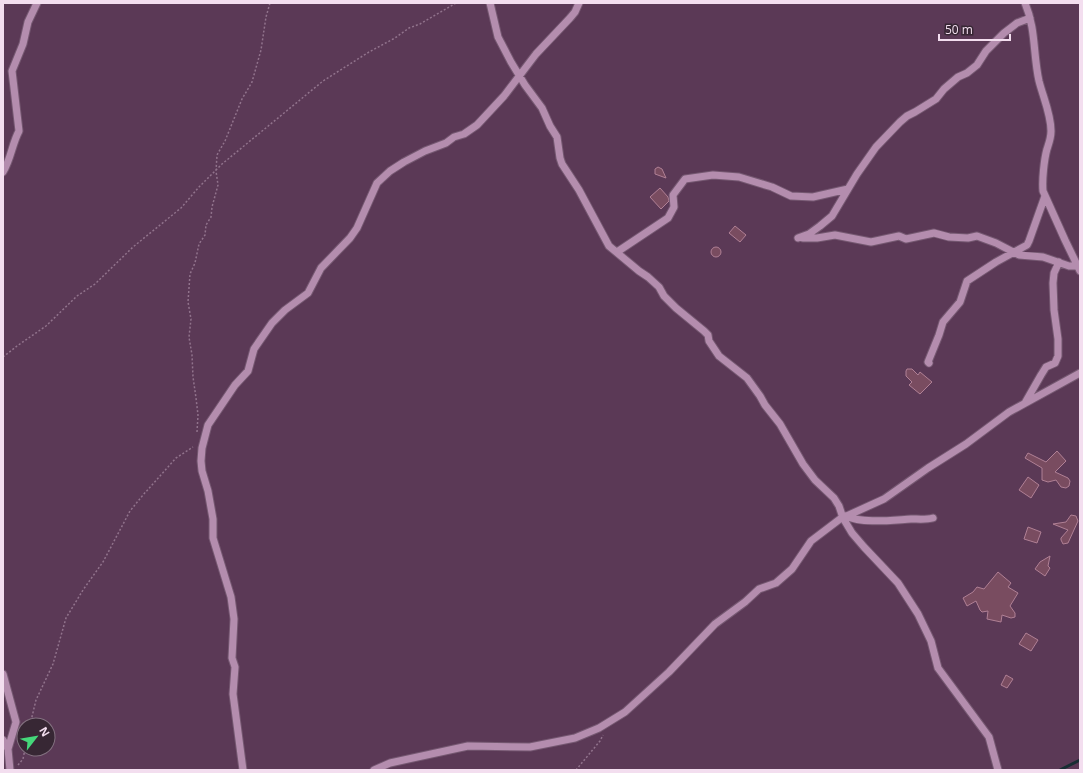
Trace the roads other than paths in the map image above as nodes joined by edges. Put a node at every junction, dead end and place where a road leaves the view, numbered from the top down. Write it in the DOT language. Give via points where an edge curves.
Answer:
graph roads {
  1 [pos="37,3"];
  2 [pos="490,3"];
  3 [pos="579,3"];
  4 [pos="1025,3"];
  5 [pos="1030,18"];
  6 [pos="520,76"];
  7 [pos="3,172"];
  8 [pos="848,189"];
  9 [pos="1045,196"];
  10 [pos="617,252"];
  11 [pos="1014,253"];
  12 [pos="1059,262"];
  13 [pos="1079,269"];
  14 [pos="929,363"];
  15 [pos="1080,373"];
  16 [pos="1025,403"];
  17 [pos="844,517"];
  18 [pos="933,518"];
  19 [pos="3,674"];
  20 [pos="3,740"];
  21 [pos="8,749"];
  22 [pos="10,770"];
  23 [pos="243,770"];
  24 [pos="374,770"];
  25 [pos="998,770"];
  1 -- 7 [label="street" via="12,71 20,131"];
  2 -- 6 [label="street" via="498,37"];
  3 -- 6 [label="street" via="575,12 536,54"];
  4 -- 5 [label="street"];
  5 -- 8 [label="street" via="1017,23 1004,33 986,51 977,65 958,77 936,99 900,122 876,147"];
  5 -- 9 [label="street" via="1035,37 1037,71 1051,126 1042,183"];
  6 -- 10 [label="street" via="542,108 557,138 562,164 609,246"];
  6 -- 23 [label="street" via="477,125 464,134 404,162 377,183 357,228 321,268 308,293 272,323 254,349 248,371 227,395 208,425 201,461 212,518 213,538 231,598 234,619 233,694"];
  8 -- 10 [label="street" via="813,197 791,196 739,177 713,175 685,179 673,195 674,207 668,218"];
  8 -- 11 [label="street" via="832,216 809,234 798,238 835,235 871,242 934,233 949,237 977,236"];
  9 -- 11 [label="street" via="1027,245"];
  9 -- 13 [label="street"];
  10 -- 17 [label="street" via="648,277 676,308 704,331 718,356 746,378 780,424 803,464 834,498"];
  11 -- 12 [label="street"];
  11 -- 14 [label="street" via="967,281 960,302 943,322"];
  12 -- 13 [label="street"];
  12 -- 16 [label="street" via="1053,283 1058,356 1055,363 1046,367 1040,375"];
  15 -- 16 [label="street"];
  16 -- 17 [label="street" via="884,499"];
  17 -- 18 [label="street" via="870,520"];
  17 -- 24 [label="street" via="811,540 792,569 776,583 759,590 715,624 669,672 625,712 599,728 575,738 530,746 468,746 390,763"];
  17 -- 25 [label="street" via="864,547 898,583 918,614 938,668 989,737"];
  19 -- 21 [label="street" via="16,722"];
  20 -- 21 [label="street"];
  21 -- 22 [label="street"];
}
